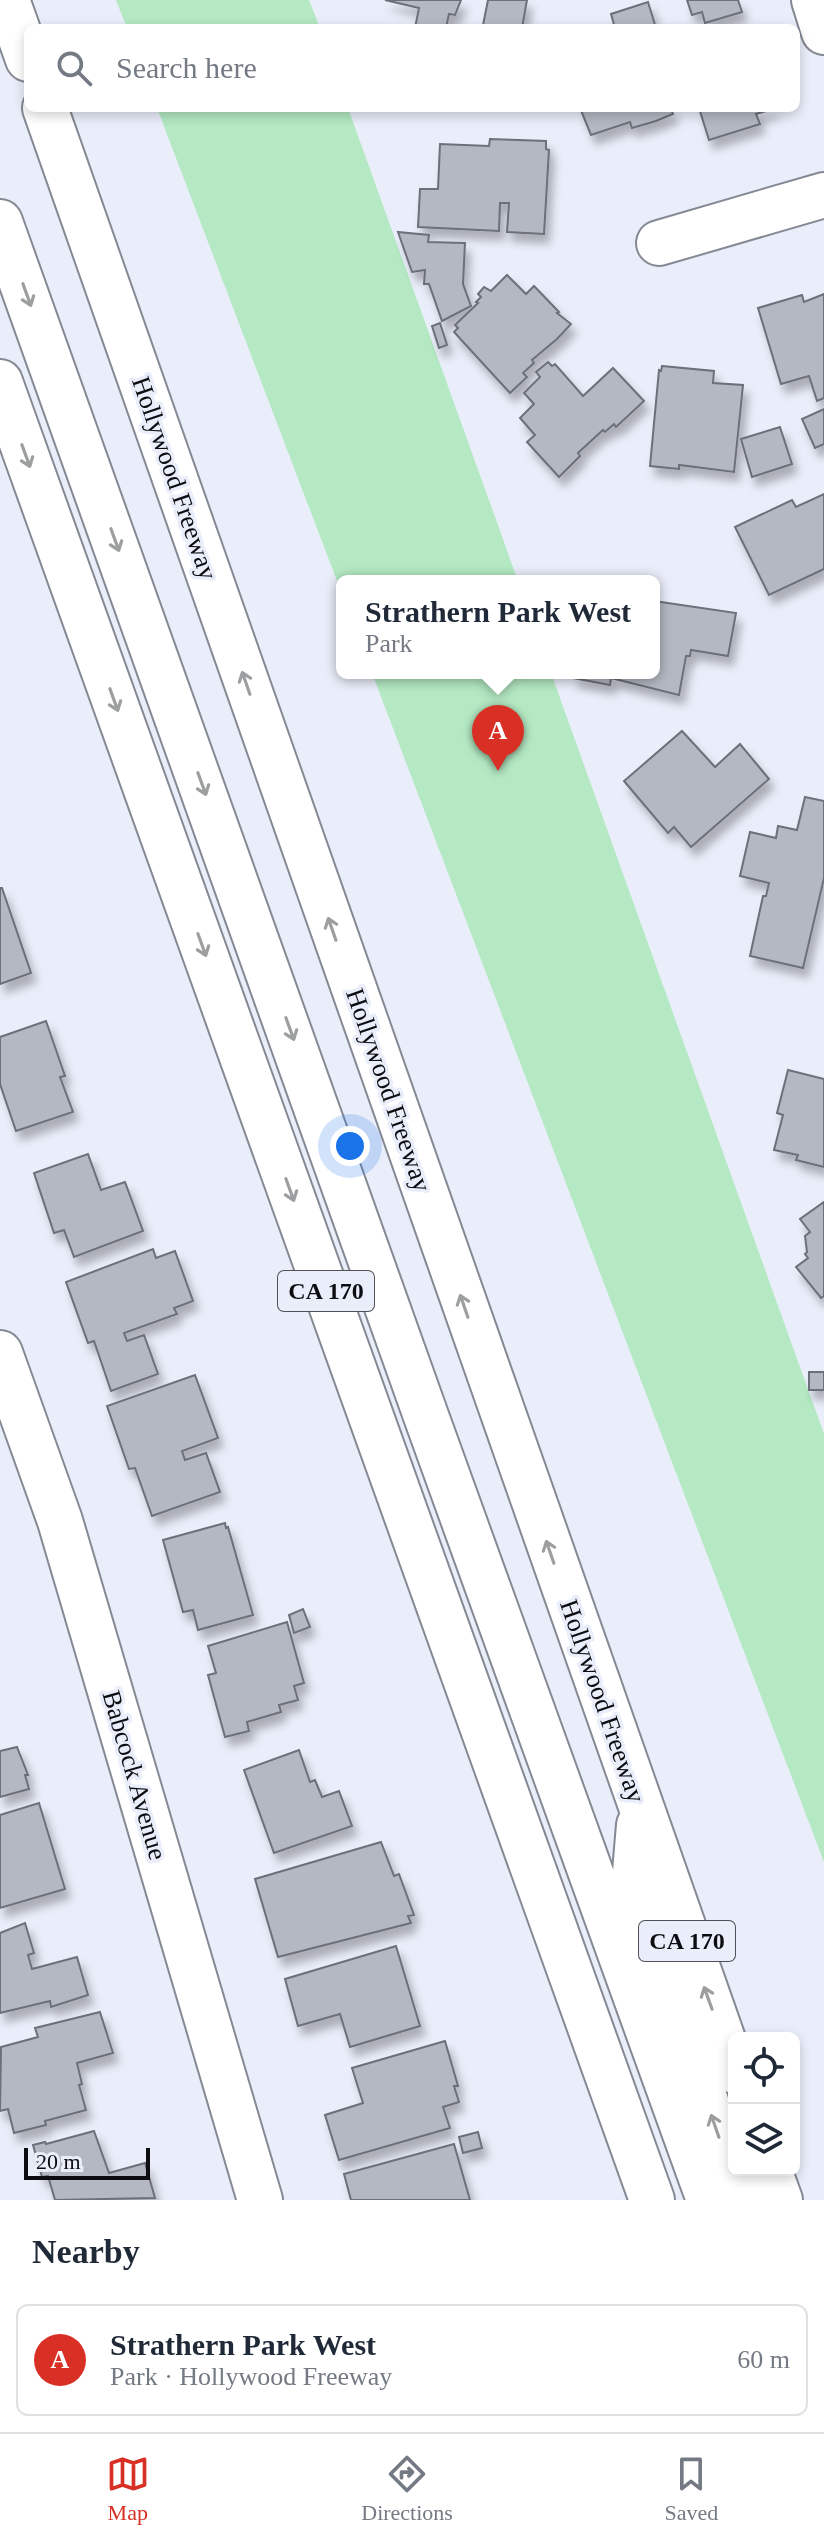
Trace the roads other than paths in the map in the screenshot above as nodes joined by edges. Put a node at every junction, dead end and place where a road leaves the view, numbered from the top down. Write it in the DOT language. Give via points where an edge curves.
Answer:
graph roads {
  1 [pos="7,0"];
  2 [pos="814,0"];
  3 [pos="824,32"];
  4 [pos="24,48"];
  5 [pos="46,112"];
  6 [pos="824,195"];
  7 [pos="0,222"];
  8 [pos="659,243"];
  9 [pos="0,382"];
  10 [pos="0,1353"];
  11 [pos="641,1810"];
  12 [pos="728,2054"];
  13 [pos="771,2176"];
  14 [pos="260,2200"];
  15 [pos="652,2200"];
  16 [pos="709,2200"];
  17 [pos="741,2200"];
  18 [pos="780,2200"];
  1 -- 4 [label="main road"];
  2 -- 3 [label="main road"];
  11 -- 5 [label="main road, Hollywood Freeway / CA 170, one-way"];
  6 -- 8 [label="main road"];
  7 -- 16 [label="main road, one-way"];
  9 -- 15 [label="main road, CA 170, one-way"];
  10 -- 14 [label="main road, Babcock Avenue" via="60,1521"];
  12 -- 11 [label="main road, Hollywood Freeway / CA 170, one-way"];
  17 -- 11 [label="main road, one-way" via="633,1896"];
  13 -- 18 [label="main road"];
}
